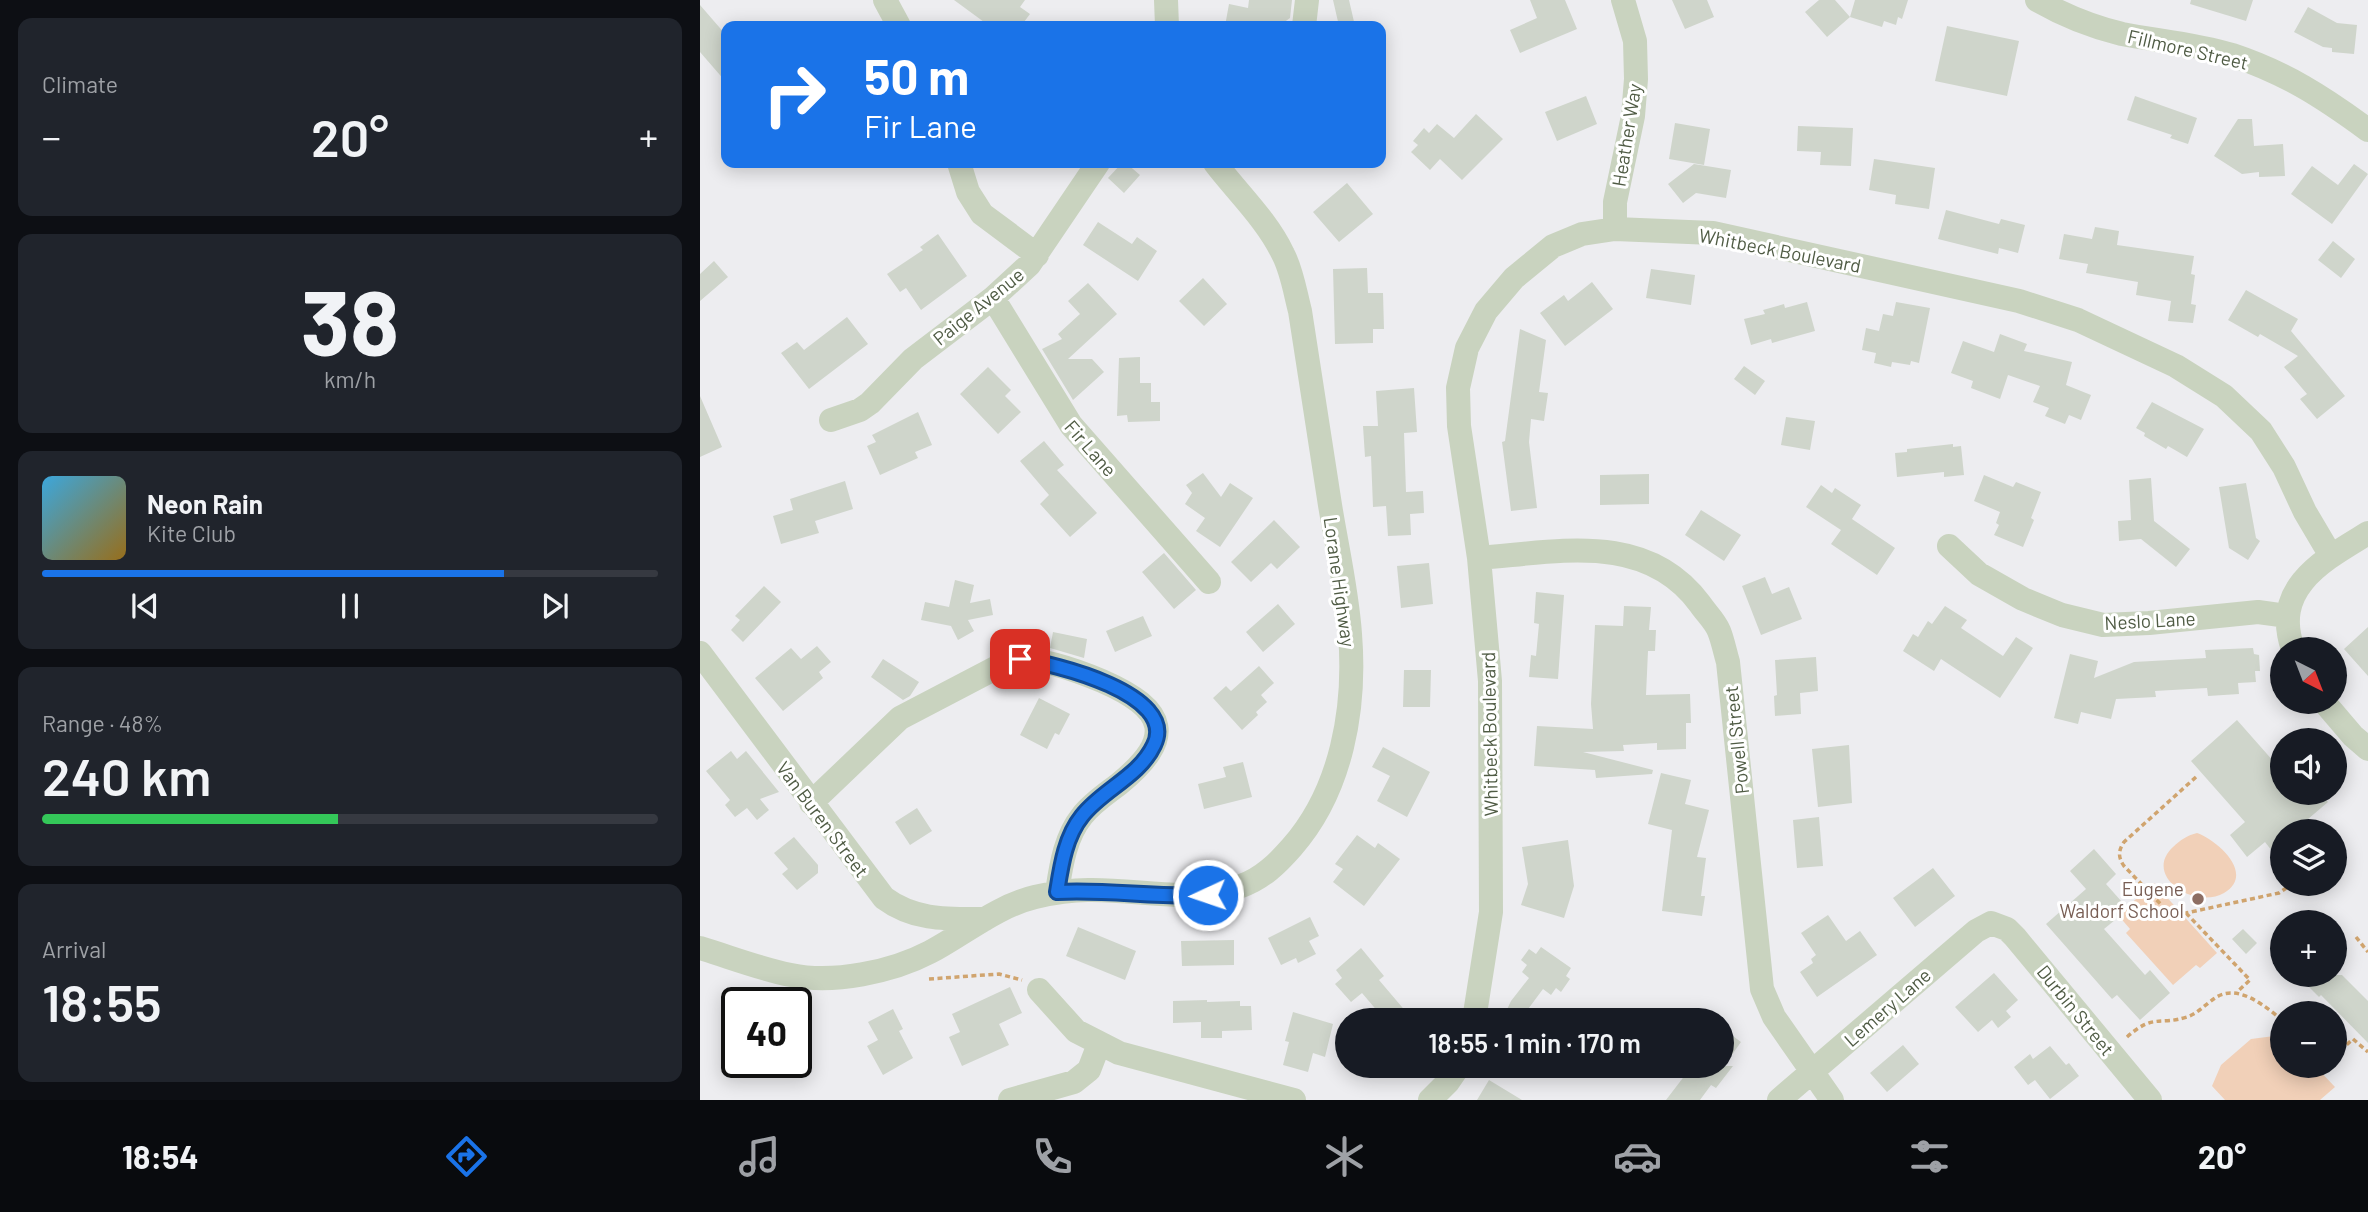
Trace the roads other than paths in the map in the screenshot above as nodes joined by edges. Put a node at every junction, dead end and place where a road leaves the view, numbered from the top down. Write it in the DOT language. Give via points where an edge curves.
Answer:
graph roads {
  1 [pos="885,0"];
  2 [pos="1166,0"];
  3 [pos="1307,0"];
  4 [pos="1623,0"];
  5 [pos="2037,0"];
  6 [pos="897,21"];
  7 [pos="1167,21"];
  8 [pos="1305,21"];
  9 [pos="2368,130"];
  10 [pos="961,168"];
  11 [pos="1095,168"];
  12 [pos="1219,168"];
  13 [pos="1615,229"];
  14 [pos="1037,255"];
  15 [pos="993,298"];
  16 [pos="831,420"];
  17 [pos="2368,533"];
  18 [pos="1949,547"];
  19 [pos="2331,555"];
  20 [pos="1479,558"];
  21 [pos="1209,582"];
  22 [pos="2288,616"];
  23 [pos="2291,637"];
  24 [pos="700,653"];
  25 [pos="2334,714"];
  26 [pos="2368,749"];
  27 [pos="811,803"];
  28 [pos="1057,892"];
  29 [pos="986,919"];
  30 [pos="1998,925"];
  31 [pos="700,948"];
  32 [pos="1039,990"];
  33 [pos="1476,1008"];
  34 [pos="1099,1044"];
  35 [pos="1811,1072"];
  36 [pos="1451,1078"];
  37 [pos="1010,1100"];
  38 [pos="1294,1100"];
  39 [pos="1430,1100"];
  40 [pos="1779,1100"];
  41 [pos="1832,1100"];
  42 [pos="2150,1100"];
  1 -- 6 [label="street"];
  2 -- 7 [label="street"];
  3 -- 8 [label="street"];
  4 -- 13 [label="street, Heather Way" via="1635,41 1636,79 1615,202"];
  5 -- 9 [label="street, Fillmore Street" via="2060,13 2120,33 2231,55 2284,74"];
  10 -- 14 [label="street" via="968,192 982,214"];
  11 -- 14 [label="street, Paige Avenue"];
  12 -- 28 [label="street, Lorane Highway" via="1271,233 1296,293 1350,634 1351,689 1345,734 1337,768 1307,831 1282,859 1244,885 1178,897"];
  13 -- 19 [label="street, Whitbeck Boulevard" via="1713,233 2019,301 2130,342 2224,396 2261,431"];
  13 -- 20 [label="street, Whitbeck Boulevard" via="1582,234 1553,246 1514,278 1486,311 1467,348 1458,388 1459,426"];
  14 -- 15 [label="street, Paige Avenue"];
  15 -- 16 [label="street, Paige Avenue" via="913,359 860,411"];
  15 -- 21 [label="street, Fir Lane" via="1070,425"];
  17 -- 19 [label="street"];
  18 -- 22 [label="street, Neslo Lane" via="1979,574 2023,599 2103,625 2258,612"];
  19 -- 22 [label="street" via="2301,584"];
  20 -- 33 [label="street, Whitbeck Boulevard" via="1490,681 1491,912"];
  20 -- 35 [label="street, Powell Street" via="1589,550 1629,555 1665,570 1692,594 1718,628 1728,662 1762,989 1774,1017"];
  22 -- 23 [label="street"];
  24 -- 27 [label="street, Van Buren Street"];
  25 -- 26 [label="street"];
  27 -- 28 [label="street" via="900,718 1009,662 1039,661 1084,674 1122,691 1148,711 1158,729 1143,762 1080,818 1065,852"];
  27 -- 29 [label="street, Van Buren Street" via="876,890 892,904 931,919"];
  28 -- 29 [label="street, Lorane Highway" via="1024,900"];
  29 -- 31 [label="street, Lorane Highway" via="897,967 829,978 794,976"];
  30 -- 35 [label="street, Lemery Lane" via="1976,931"];
  30 -- 42 [label="street, Durbin Street" via="2015,937"];
  32 -- 34 [label="street" via="1076,1031"];
  34 -- 37 [label="street" via="1089,1070 1074,1082"];
  34 -- 38 [label="street"];
  35 -- 40 [label="street, Lemery Lane"];
  35 -- 41 [label="street, Powell Street"];
  36 -- 39 [label="street"];
}
